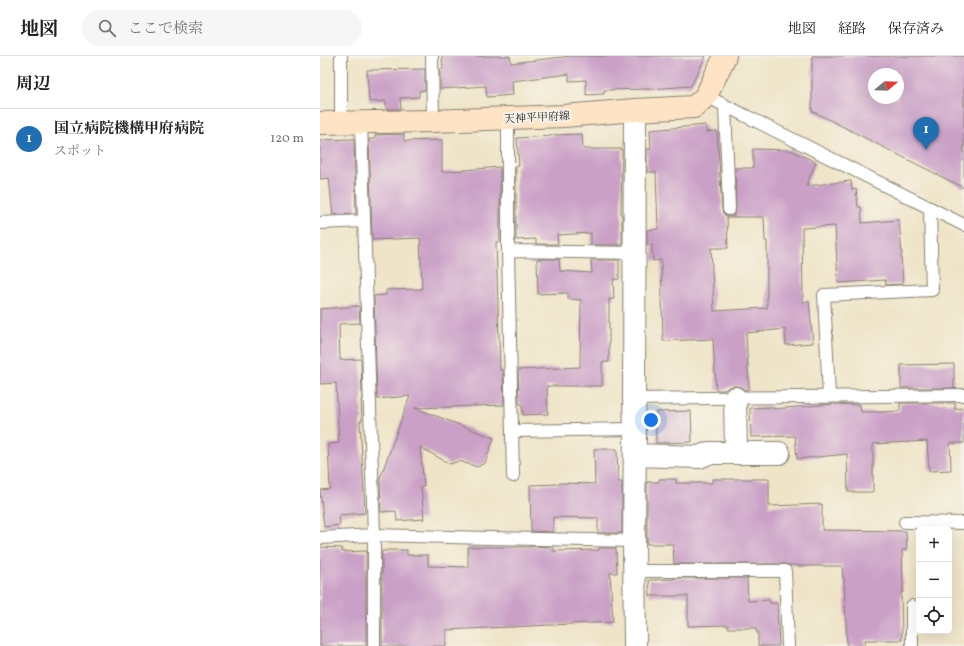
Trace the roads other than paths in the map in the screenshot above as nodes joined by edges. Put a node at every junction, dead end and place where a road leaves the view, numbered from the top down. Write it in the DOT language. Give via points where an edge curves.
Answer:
graph roads {
  1 [pos="341,56"];
  2 [pos="432,56"];
  3 [pos="725,56"];
  4 [pos="715,101"];
  5 [pos="635,110"];
  6 [pos="508,118"];
  7 [pos="341,122"];
  8 [pos="433,122"];
  9 [pos="930,208"];
  10 [pos="729,209"];
  11 [pos="364,221"];
  12 [pos="320,222"];
  13 [pos="964,225"];
  14 [pos="508,251"];
  15 [pos="635,253"];
  16 [pos="964,395"];
  17 [pos="829,396"];
  18 [pos="735,398"];
  19 [pos="634,399"];
  20 [pos="636,429"];
  21 [pos="512,431"];
  22 [pos="736,453"];
  23 [pos="779,453"];
  24 [pos="635,455"];
  25 [pos="512,476"];
  26 [pos="905,522"];
  27 [pos="964,523"];
  28 [pos="374,535"];
  29 [pos="320,538"];
  30 [pos="634,541"];
  31 [pos="635,571"];
  32 [pos="912,606"];
  33 [pos="374,646"];
  34 [pos="635,646"];
  35 [pos="788,646"];
  36 [pos="912,646"];
  1 -- 7 [label="lane"];
  2 -- 8 [label="lane"];
  3 -- 4 [label="main road, 天神平甲府線"];
  4 -- 5 [label="main road, 天神平甲府線" via="694,107"];
  4 -- 9 [label="lane"];
  4 -- 10 [label="lane"];
  5 -- 6 [label="main road, 天神平甲府線"];
  5 -- 15 [label="street"];
  6 -- 8 [label="main road, 天神平甲府線"];
  6 -- 14 [label="lane"];
  7 -- 8 [label="main road, 天神平甲府線"];
  7 -- 11 [label="lane"];
  9 -- 13 [label="lane"];
  9 -- 17 [label="lane" via="932,290 824,295"];
  11 -- 12 [label="lane"];
  11 -- 28 [label="lane"];
  14 -- 15 [label="lane"];
  14 -- 21 [label="lane"];
  15 -- 19 [label="street"];
  16 -- 17 [label="lane"];
  17 -- 18 [label="lane"];
  18 -- 19 [label="lane"];
  18 -- 22 [label="street"];
  19 -- 20 [label="street"];
  20 -- 21 [label="lane"];
  20 -- 24 [label="street"];
  21 -- 25 [label="lane"];
  22 -- 23 [label="street"];
  22 -- 24 [label="street" via="709,453 699,457"];
  24 -- 30 [label="street"];
  26 -- 27 [label="lane"];
  28 -- 29 [label="lane"];
  28 -- 30 [label="lane"];
  28 -- 33 [label="lane"];
  30 -- 31 [label="street"];
  31 -- 34 [label="street"];
  31 -- 35 [label="lane" via="785,572"];
  32 -- 36 [label="lane"];
}
